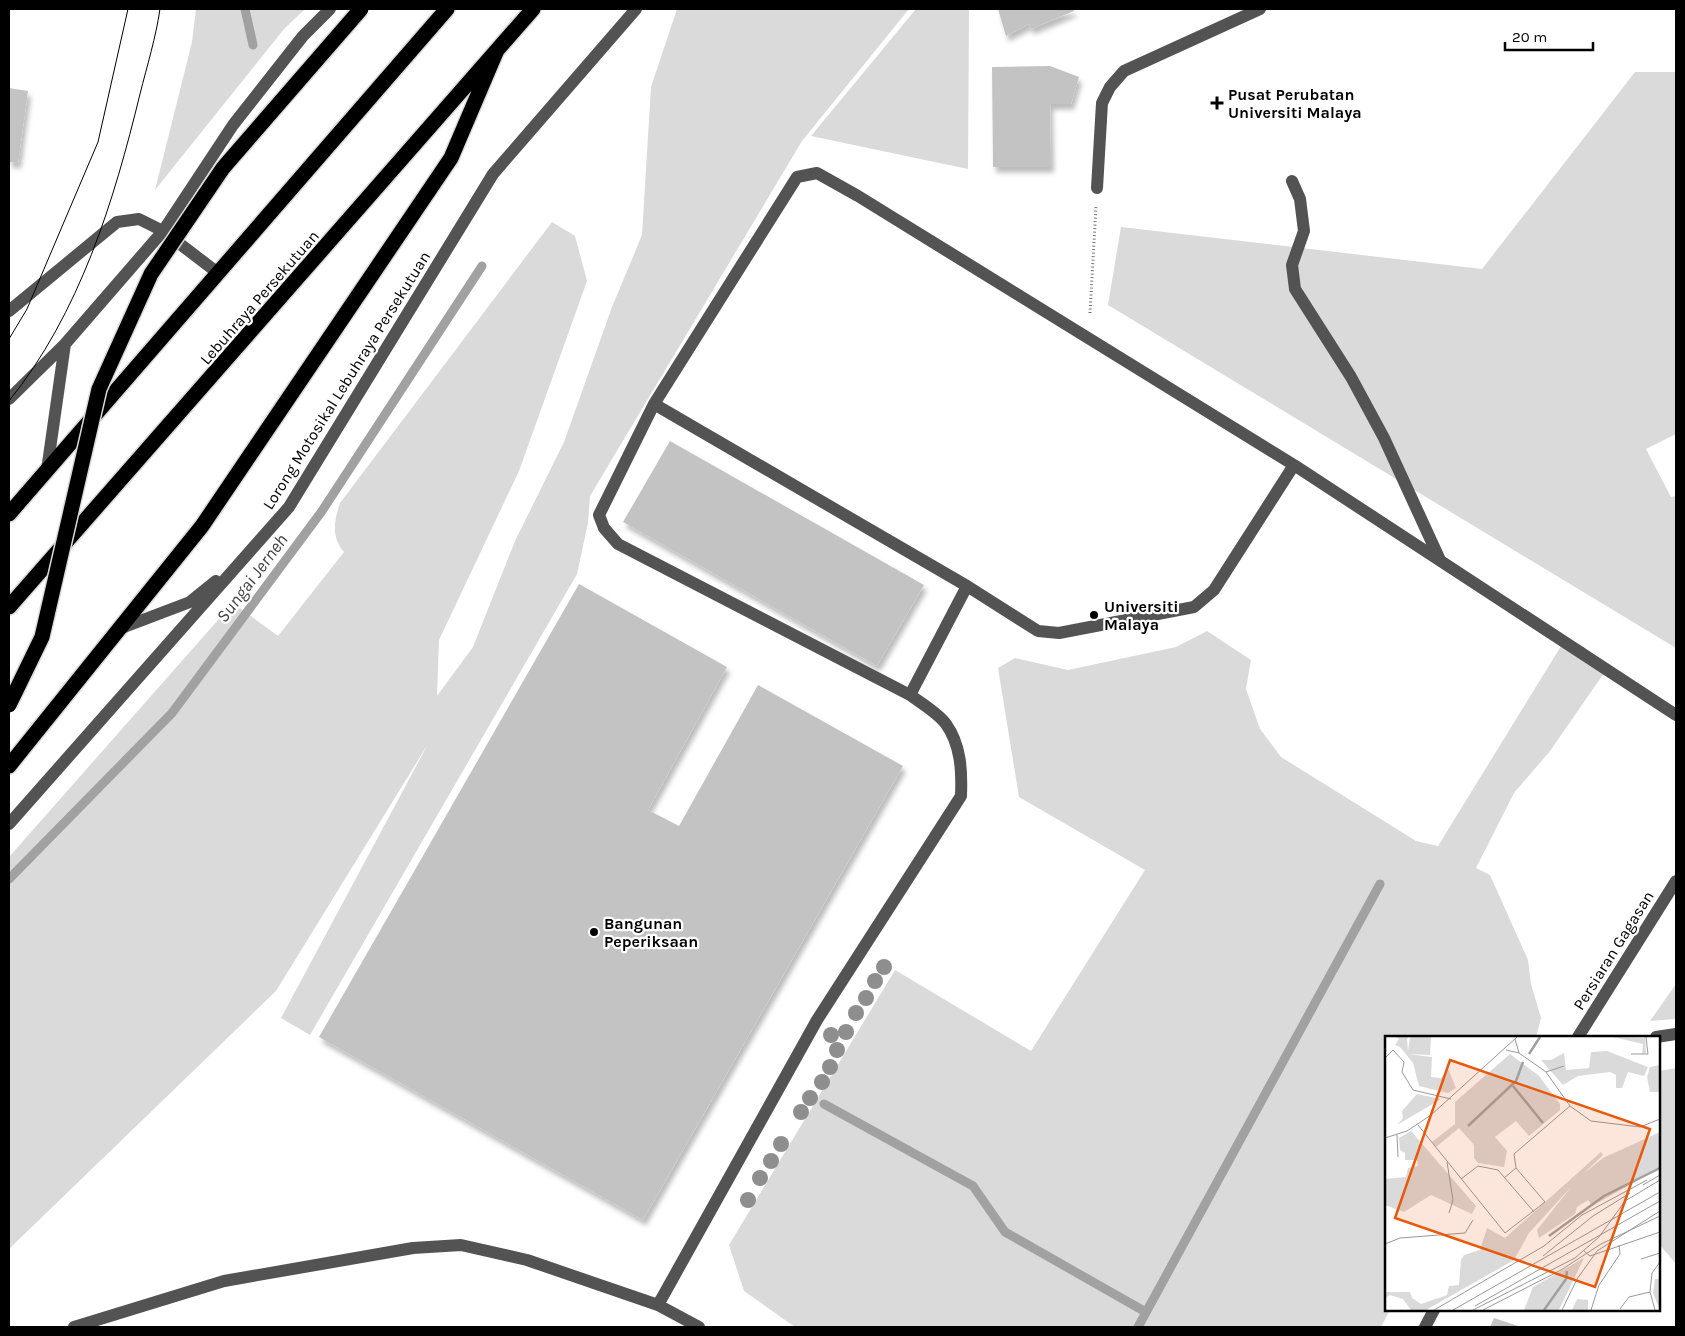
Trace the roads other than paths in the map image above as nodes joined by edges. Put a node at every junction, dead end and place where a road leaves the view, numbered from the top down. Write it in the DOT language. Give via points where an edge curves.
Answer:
graph roads {
  1 [pos="330,9"];
  2 [pos="361,9"];
  3 [pos="448,9"];
  4 [pos="533,9"];
  5 [pos="636,9"];
  6 [pos="1260,9"];
  7 [pos="497,50"];
  8 [pos="1292,181"];
  9 [pos="1098,188"];
  10 [pos="163,231"];
  11 [pos="218,273"];
  12 [pos="9,311"];
  13 [pos="65,344"];
  14 [pos="9,399"];
  15 [pos="654,404"];
  16 [pos="1294,465"];
  17 [pos="47,470"];
  18 [pos="9,514"];
  19 [pos="244,559"];
  20 [pos="1440,560"];
  21 [pos="967,586"];
  22 [pos="9,607"];
  23 [pos="119,629"];
  24 [pos="910,695"];
  25 [pos="9,705"];
  26 [pos="1676,715"];
  27 [pos="9,766"];
  28 [pos="9,824"];
  29 [pos="1676,881"];
  30 [pos="1676,1034"];
  31 [pos="1579,1036"];
  32 [pos="1660,1036"];
  33 [pos="658,1305"];
  34 [pos="1433,1311"];
  35 [pos="74,1327"];
  36 [pos="699,1327"];
  37 [pos="1424,1327"];
  1 -- 10 [label="street" via="303,36 233,126"];
  2 -- 25 [label="highway, bridge" via="223,168 151,274 99,389 42,637"];
  3 -- 11 [label="highway"];
  4 -- 7 [label="highway, Lebuhraya Persekutuan"];
  5 -- 19 [label="street, Lorong Motosikal Lebuhraya Persekutuan" via="493,174 289,507"];
  6 -- 9 [label="street" via="1124,71 1102,103"];
  7 -- 22 [label="highway, Lebuhraya Persekutuan"];
  7 -- 23 [label="highway" via="451,158 202,526"];
  8 -- 20 [label="street" via="1300,199 1304,231 1292,265 1295,289 1351,377 1384,438"];
  10 -- 11 [label="street"];
  10 -- 12 [label="street" via="139,219 116,222"];
  10 -- 13 [label="street"];
  11 -- 17 [label="highway"];
  13 -- 14 [label="street"];
  13 -- 17 [label="street"];
  15 -- 16 [label="street" via="797,177 817,173"];
  15 -- 21 [label="street"];
  15 -- 24 [label="street" via="599,515 604,528 618,544"];
  16 -- 20 [label="street"];
  16 -- 21 [label="street" via="1214,590 1189,609 1059,633 1038,631"];
  17 -- 18 [label="highway"];
  19 -- 23 [label="street" via="190,602"];
  19 -- 28 [label="street, Lorong Motosikal Lebuhraya Persekutuan"];
  20 -- 26 [label="street"];
  21 -- 24 [label="street"];
  23 -- 27 [label="highway"];
  24 -- 33 [label="street" via="946,723 955,741 962,770 960,796 816,1020"];
  29 -- 31 [label="street, Persiaran Gagasan"];
  30 -- 32 [label="street"];
  33 -- 35 [label="street" via="527,1260 460,1245 413,1248 224,1281"];
  33 -- 36 [label="street"];
  34 -- 37 [label="street"];
}
